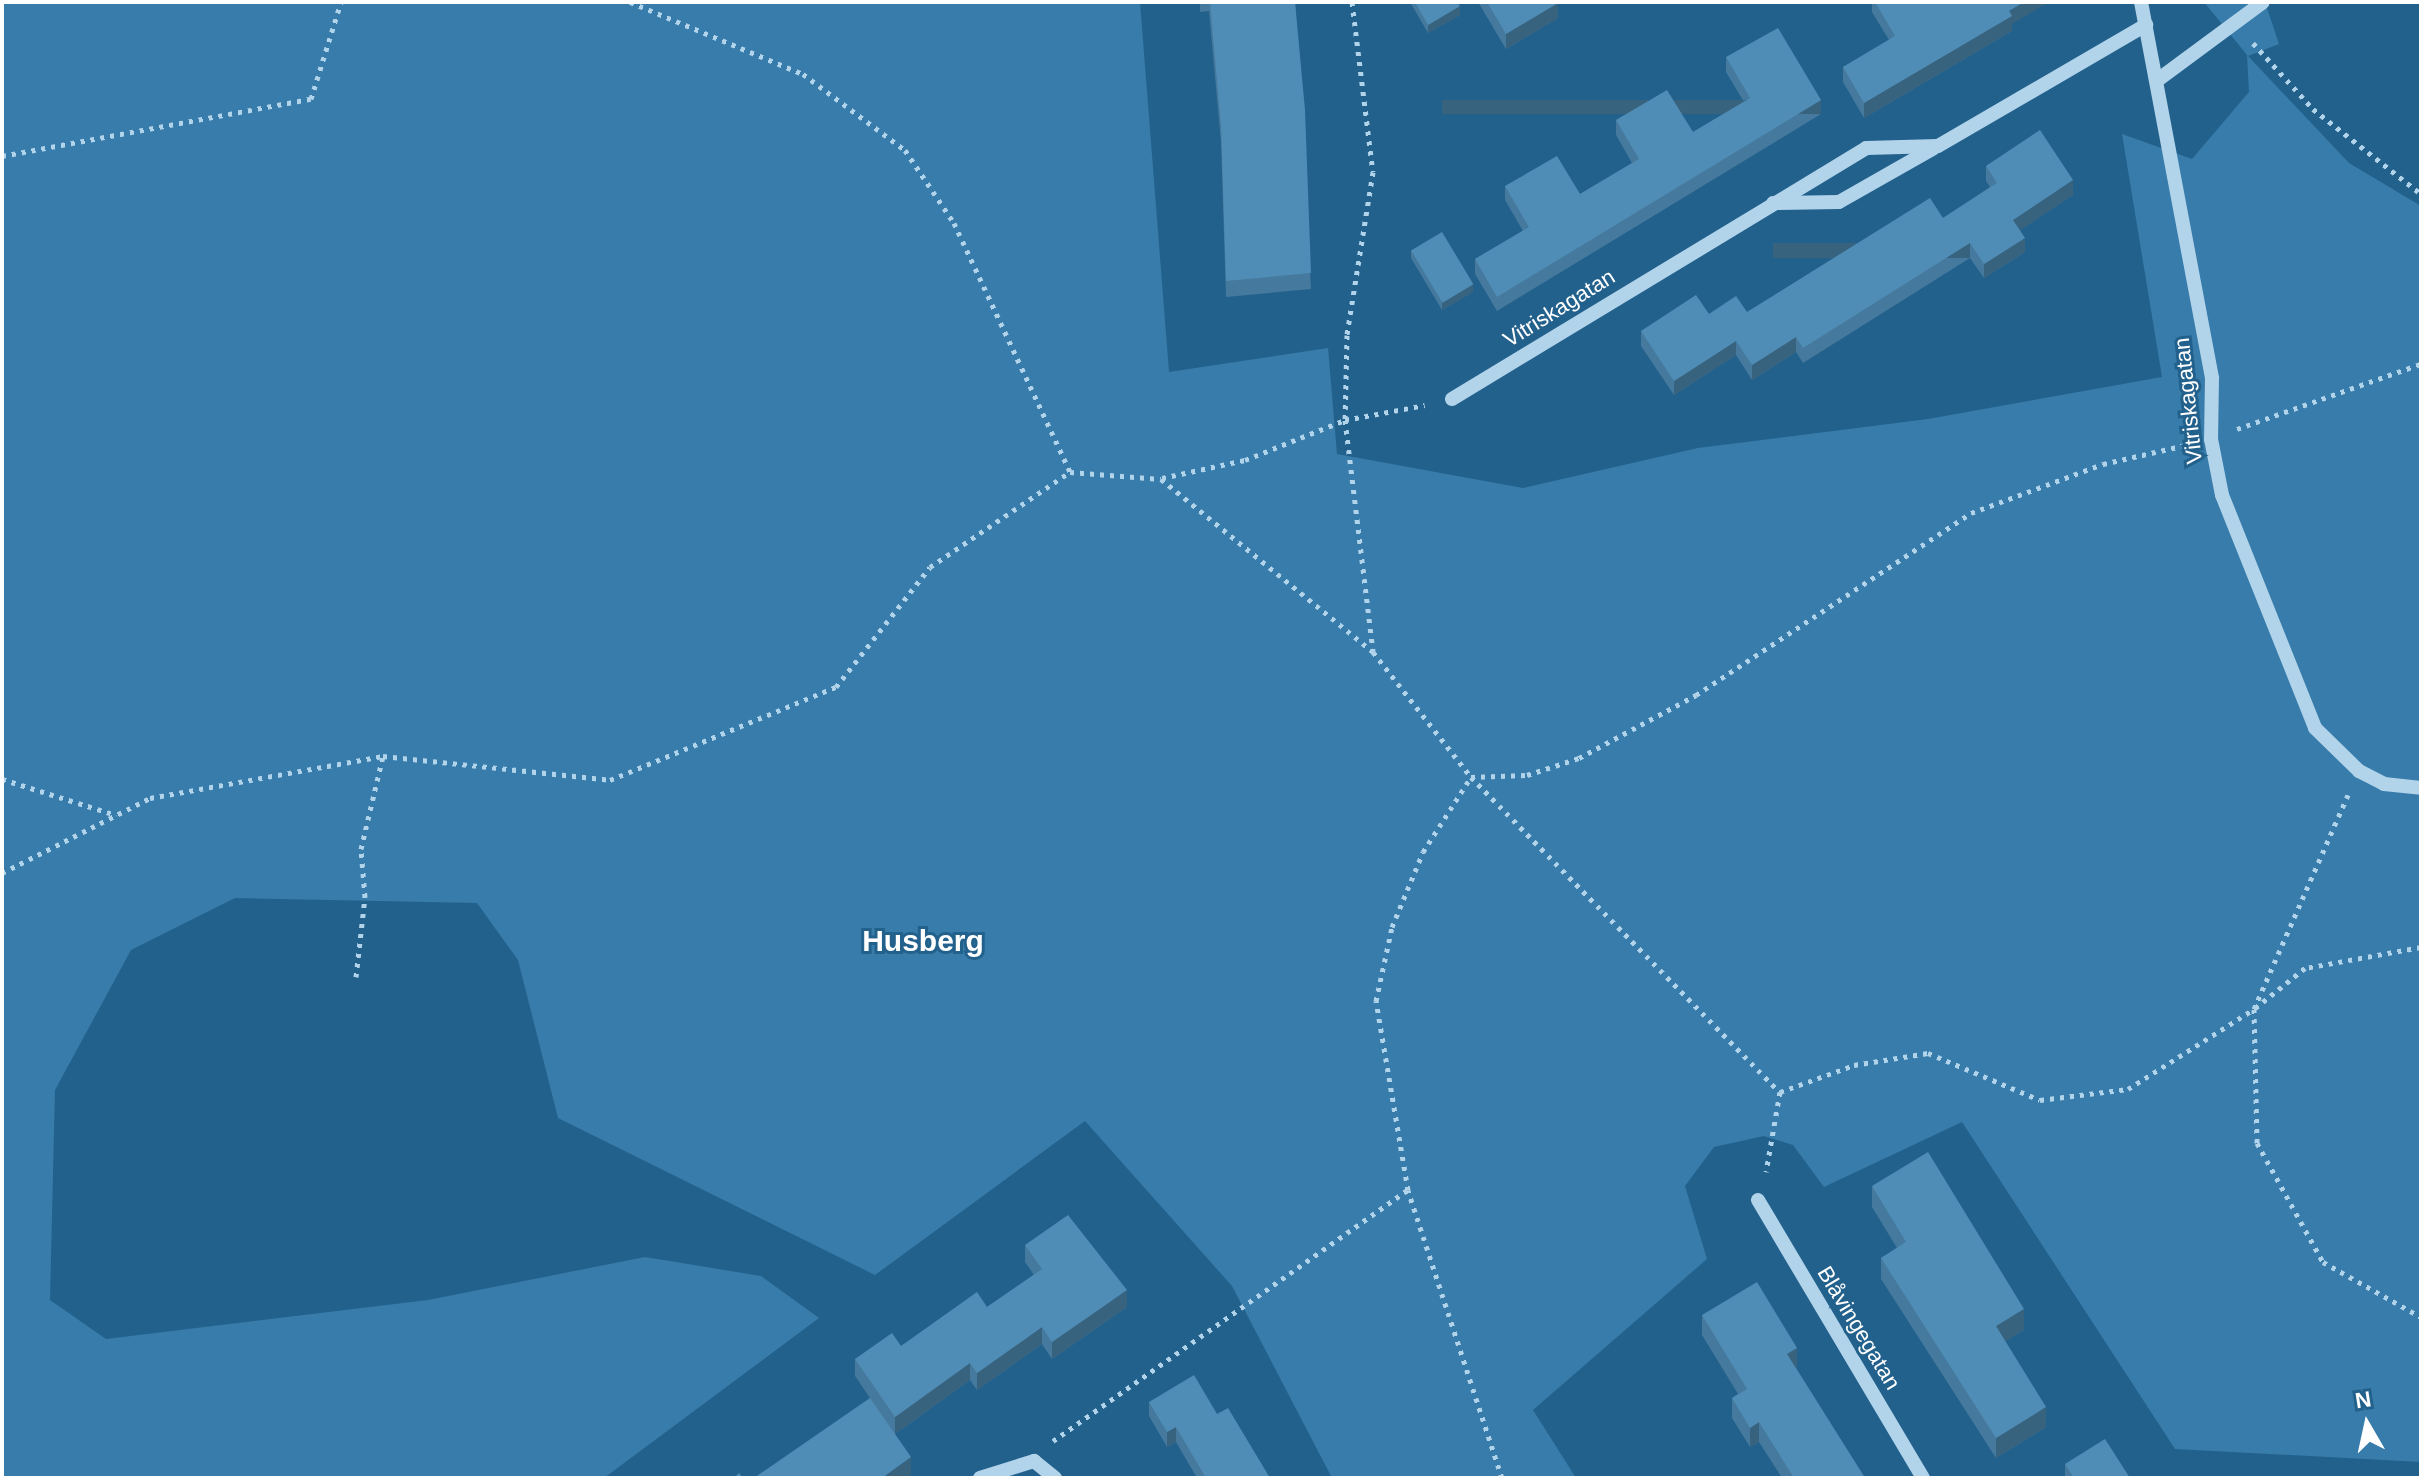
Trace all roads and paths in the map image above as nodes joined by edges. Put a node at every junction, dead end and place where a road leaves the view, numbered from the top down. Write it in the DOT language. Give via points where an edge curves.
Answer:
graph roads {
  1 [pos="341,2"];
  2 [pos="630,2"];
  3 [pos="1352,2"];
  4 [pos="2141,2"];
  5 [pos="2263,2"];
  6 [pos="2146,25"];
  7 [pos="2236,25"];
  8 [pos="2159,79"];
  9 [pos="1938,146"];
  10 [pos="2,156"];
  11 [pos="2421,194"];
  12 [pos="1771,203"];
  13 [pos="2421,364"];
  14 [pos="1452,399"];
  15 [pos="1345,420"];
  16 [pos="2211,439"];
  17 [pos="1070,472"];
  18 [pos="1161,479"];
  19 [pos="1373,652"];
  20 [pos="383,756"];
  21 [pos="2359,771"];
  22 [pos="1471,777"];
  23 [pos="2,779"];
  24 [pos="2421,788"];
  25 [pos="117,815"];
  26 [pos="2,873"];
  27 [pos="2421,947"];
  28 [pos="356,977"];
  29 [pos="2254,1009"];
  30 [pos="1780,1092"];
  31 [pos="1408,1190"];
  32 [pos="1758,1200"];
  33 [pos="2421,1317"];
  34 [pos="1034,1461"];
  35 [pos="980,1478"];
  36 [pos="1055,1478"];
  37 [pos="1502,1478"];
  38 [pos="1923,1478"];
  1 -- 10 [label="path" via="311,99"];
  2 -- 17 [label="path" via="803,74 905,150 954,223"];
  3 -- 15 [label="path" via="1373,172 1347,335"];
  4 -- 6 [label="street, Vitriskagatan"];
  5 -- 7 [label="street"];
  6 -- 8 [label="street, Vitriskagatan"];
  6 -- 9 [label="street, Vitriskagatan"];
  7 -- 8 [label="street"];
  7 -- 11 [label="path" via="2313,109"];
  8 -- 16 [label="street, Vitriskagatan" via="2212,378"];
  9 -- 12 [label="street, Vitriskagatan" via="1839,202"];
  9 -- 12 [label="street, Vitriskagatan" via="1866,148"];
  12 -- 14 [label="street, Vitriskagatan"];
  13 -- 16 [label="path"];
  14 -- 15 [label="path"];
  15 -- 18 [label="path" via="1245,460"];
  15 -- 19 [label="path"];
  16 -- 21 [label="street, Vitriskagatan" via="2222,495 2284,660 2315,728"];
  16 -- 22 [label="path" via="2103,464 1971,513 1696,695 1605,744 1527,775"];
  17 -- 18 [label="path"];
  17 -- 20 [label="path" via="930,567 836,687 624,775 610,780"];
  18 -- 19 [label="path"];
  19 -- 22 [label="path"];
  20 -- 25 [label="path" via="150,798"];
  20 -- 28 [label="path" via="361,849 365,897"];
  21 -- 24 [label="street, Vitriskagatan" via="2384,784"];
  21 -- 29 [label="path"];
  22 -- 30 [label="path"];
  22 -- 31 [label="path" via="1423,852 1392,927 1376,1001"];
  23 -- 25 [label="path"];
  25 -- 26 [label="path"];
  27 -- 29 [label="path" via="2305,968"];
  29 -- 30 [label="path" via="2128,1089 2040,1100 1928,1053 1854,1065"];
  29 -- 33 [label="path" via="2257,1143 2323,1262"];
  30 -- 32 [label="path" via="1778,1135"];
  31 -- 34 [label="path" via="1074,1420"];
  31 -- 37 [label="path"];
  32 -- 38 [label="street, Blåvingegatan"];
  34 -- 35 [label="street"];
  34 -- 36 [label="street"];
}
